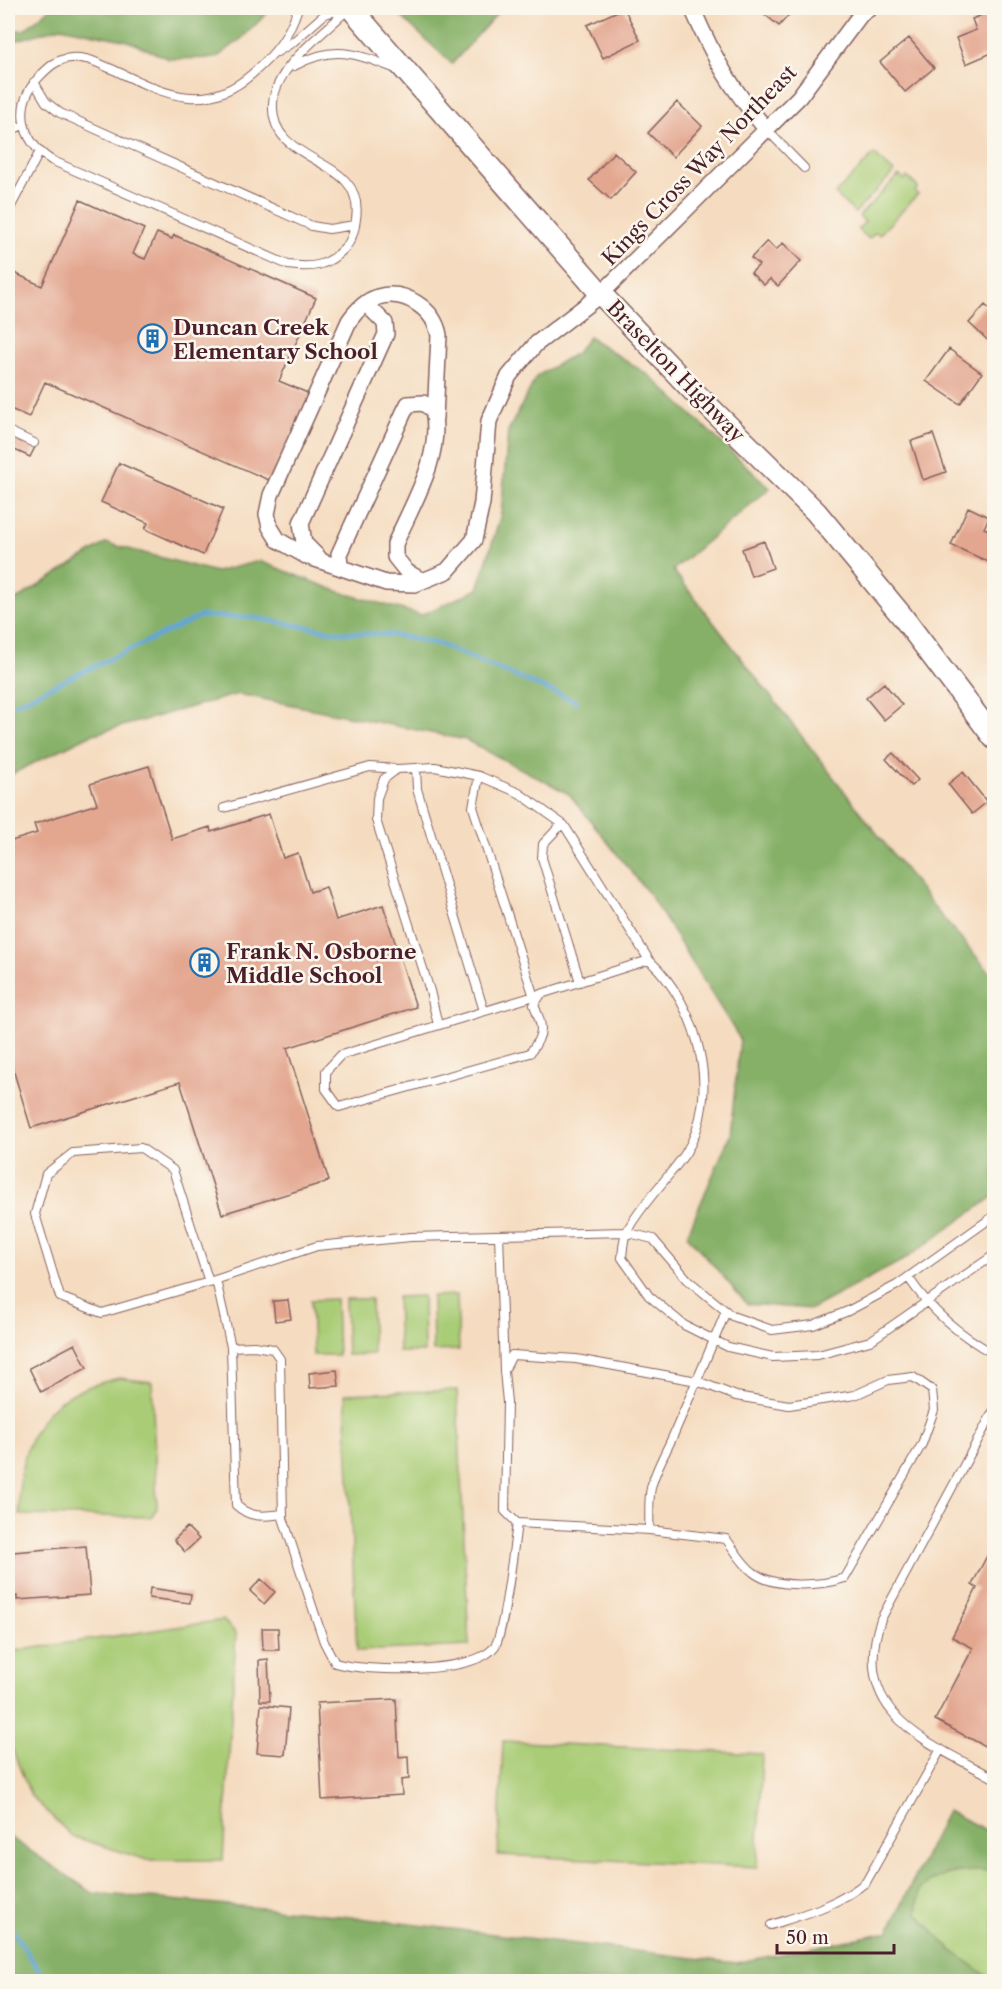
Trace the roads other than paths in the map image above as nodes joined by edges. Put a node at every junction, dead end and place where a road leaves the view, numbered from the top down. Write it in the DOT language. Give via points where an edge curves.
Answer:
graph roads {
  1 [pos="298,8"];
  2 [pos="349,8"];
  3 [pos="870,8"];
  4 [pos="693,10"];
  5 [pos="270,56"];
  6 [pos="290,68"];
  7 [pos="412,76"];
  8 [pos="34,82"];
  9 [pos="23,125"];
  10 [pos="766,130"];
  11 [pos="8,132"];
  12 [pos="39,153"];
  13 [pos="804,168"];
  14 [pos="8,212"];
  15 [pos="356,225"];
  16 [pos="602,294"];
  17 [pos="366,304"];
  18 [pos="435,418"];
  19 [pos="8,431"];
  20 [pos="34,443"];
  21 [pos="321,560"];
  22 [pos="340,566"];
  23 [pos="423,581"];
  24 [pos="994,738"];
  25 [pos="416,768"];
  26 [pos="397,769"];
  27 [pos="479,776"];
  28 [pos="224,808"];
  29 [pos="562,824"];
  30 [pos="649,960"];
  31 [pos="580,982"];
  32 [pos="537,996"];
  33 [pos="484,1011"];
  34 [pos="438,1025"];
  35 [pos="994,1216"];
  36 [pos="625,1232"];
  37 [pos="499,1235"];
  38 [pos="994,1255"];
  39 [pos="909,1277"];
  40 [pos="213,1281"];
  41 [pos="927,1304"];
  42 [pos="726,1311"];
  43 [pos="715,1340"];
  44 [pos="231,1347"];
  45 [pos="994,1354"];
  46 [pos="504,1371"];
  47 [pos="697,1381"];
  48 [pos="994,1410"];
  49 [pos="283,1514"];
  50 [pos="517,1523"];
  51 [pos="649,1530"];
  52 [pos="941,1749"];
  53 [pos="994,1778"];
  54 [pos="771,1924"];
  1 -- 5 [label="lane" via="287,37"];
  2 -- 5 [label="lane" via="325,14"];
  2 -- 6 [label="lane" via="303,50"];
  2 -- 7 [label="main road, Braselton Highway"];
  3 -- 10 [label="street, Kings Cross Way Northeast" via="861,14 799,97"];
  4 -- 10 [label="street" via="714,58 736,94"];
  5 -- 8 [label="lane" via="230,90 196,98 159,91 88,58 69,58 52,64"];
  6 -- 7 [label="lane" via="321,53 337,51"];
  6 -- 15 [label="lane" via="274,92 276,120 290,145 341,174 353,191 358,210"];
  7 -- 16 [label="main road, Braselton Highway"];
  8 -- 9 [label="lane" via="21,115"];
  8 -- 15 [label="lane" via="46,102 60,113 302,221 329,230"];
  9 -- 11 [label="lane"];
  9 -- 12 [label="lane"];
  10 -- 13 [label="lane"];
  10 -- 16 [label="street, Kings Cross Way Northeast"];
  12 -- 14 [label="lane"];
  12 -- 15 [label="lane" via="288,265 311,268 329,263 349,243"];
  16 -- 23 [label="street, Kings Cross Way Northeast" via="536,344 509,376 489,421 482,503 474,540 447,571"];
  16 -- 24 [label="main road, Braselton Highway" via="816,512 902,616"];
  17 -- 18 [label="street" via="377,297 394,295 412,300 436,322 439,335"];
  17 -- 21 [label="street" via="385,323 386,334 301,523 304,543"];
  17 -- 21 [label="street" via="349,321 271,495 267,514 278,540"];
  18 -- 22 [label="street" via="433,410 423,403 408,404 339,554"];
  18 -- 23 [label="street" via="433,455 395,544 395,557 407,572"];
  19 -- 20 [label="lane"];
  21 -- 22 [label="street"];
  22 -- 23 [label="street" via="386,583"];
  25 -- 26 [label="lane"];
  25 -- 27 [label="lane" via="435,767"];
  25 -- 33 [label="lane" via="417,789"];
  26 -- 28 [label="lane" via="370,767"];
  26 -- 34 [label="lane" via="384,779 377,798 376,820"];
  27 -- 29 [label="lane" via="519,794"];
  27 -- 32 [label="lane" via="473,807"];
  29 -- 30 [label="lane"];
  29 -- 31 [label="lane" via="543,844 542,858"];
  30 -- 31 [label="lane"];
  30 -- 36 [label="lane" via="662,972 685,1012 704,1067 701,1111 686,1151"];
  31 -- 32 [label="lane"];
  32 -- 33 [label="lane"];
  32 -- 34 [label="lane" via="534,1005 542,1025 540,1040 530,1053 339,1107 326,1089 326,1071 341,1055"];
  33 -- 34 [label="lane"];
  35 -- 39 [label="lane"];
  36 -- 37 [label="lane"];
  36 -- 42 [label="lane" via="653,1239 688,1280"];
  36 -- 43 [label="lane" via="622,1258 648,1296 684,1325"];
  37 -- 40 [label="lane" via="411,1237 317,1246"];
  37 -- 46 [label="lane"];
  38 -- 41 [label="lane"];
  39 -- 41 [label="lane"];
  39 -- 42 [label="lane" via="848,1311 813,1325 772,1330"];
  40 -- 40 [label="lane" via="173,1170 141,1148 73,1153 46,1173 35,1214 60,1297 102,1312"];
  40 -- 44 [label="lane"];
  41 -- 43 [label="lane" via="870,1341 818,1355 773,1357 728,1347"];
  41 -- 45 [label="lane" via="959,1333"];
  42 -- 43 [label="lane"];
  43 -- 47 [label="lane"];
  44 -- 49 [label="lane" via="236,1505 245,1514"];
  44 -- 49 [label="lane" via="273,1349 280,1359"];
  46 -- 47 [label="lane" via="512,1355 576,1359"];
  46 -- 50 [label="lane" via="505,1511"];
  47 -- 51 [label="lane" via="651,1487"];
  47 -- 51 [label="lane" via="736,1396 789,1405 855,1395 888,1380 913,1377 932,1390 934,1410 922,1444 844,1578 830,1582 774,1582 753,1572 726,1539"];
  48 -- 52 [label="lane" via="881,1619 875,1637 873,1670 884,1703 911,1733"];
  49 -- 50 [label="lane" via="324,1642 335,1663 353,1668 457,1666 479,1660 496,1646"];
  50 -- 51 [label="lane"];
  52 -- 53 [label="lane"];
  52 -- 54 [label="lane" via="866,1882 821,1908"];
}
